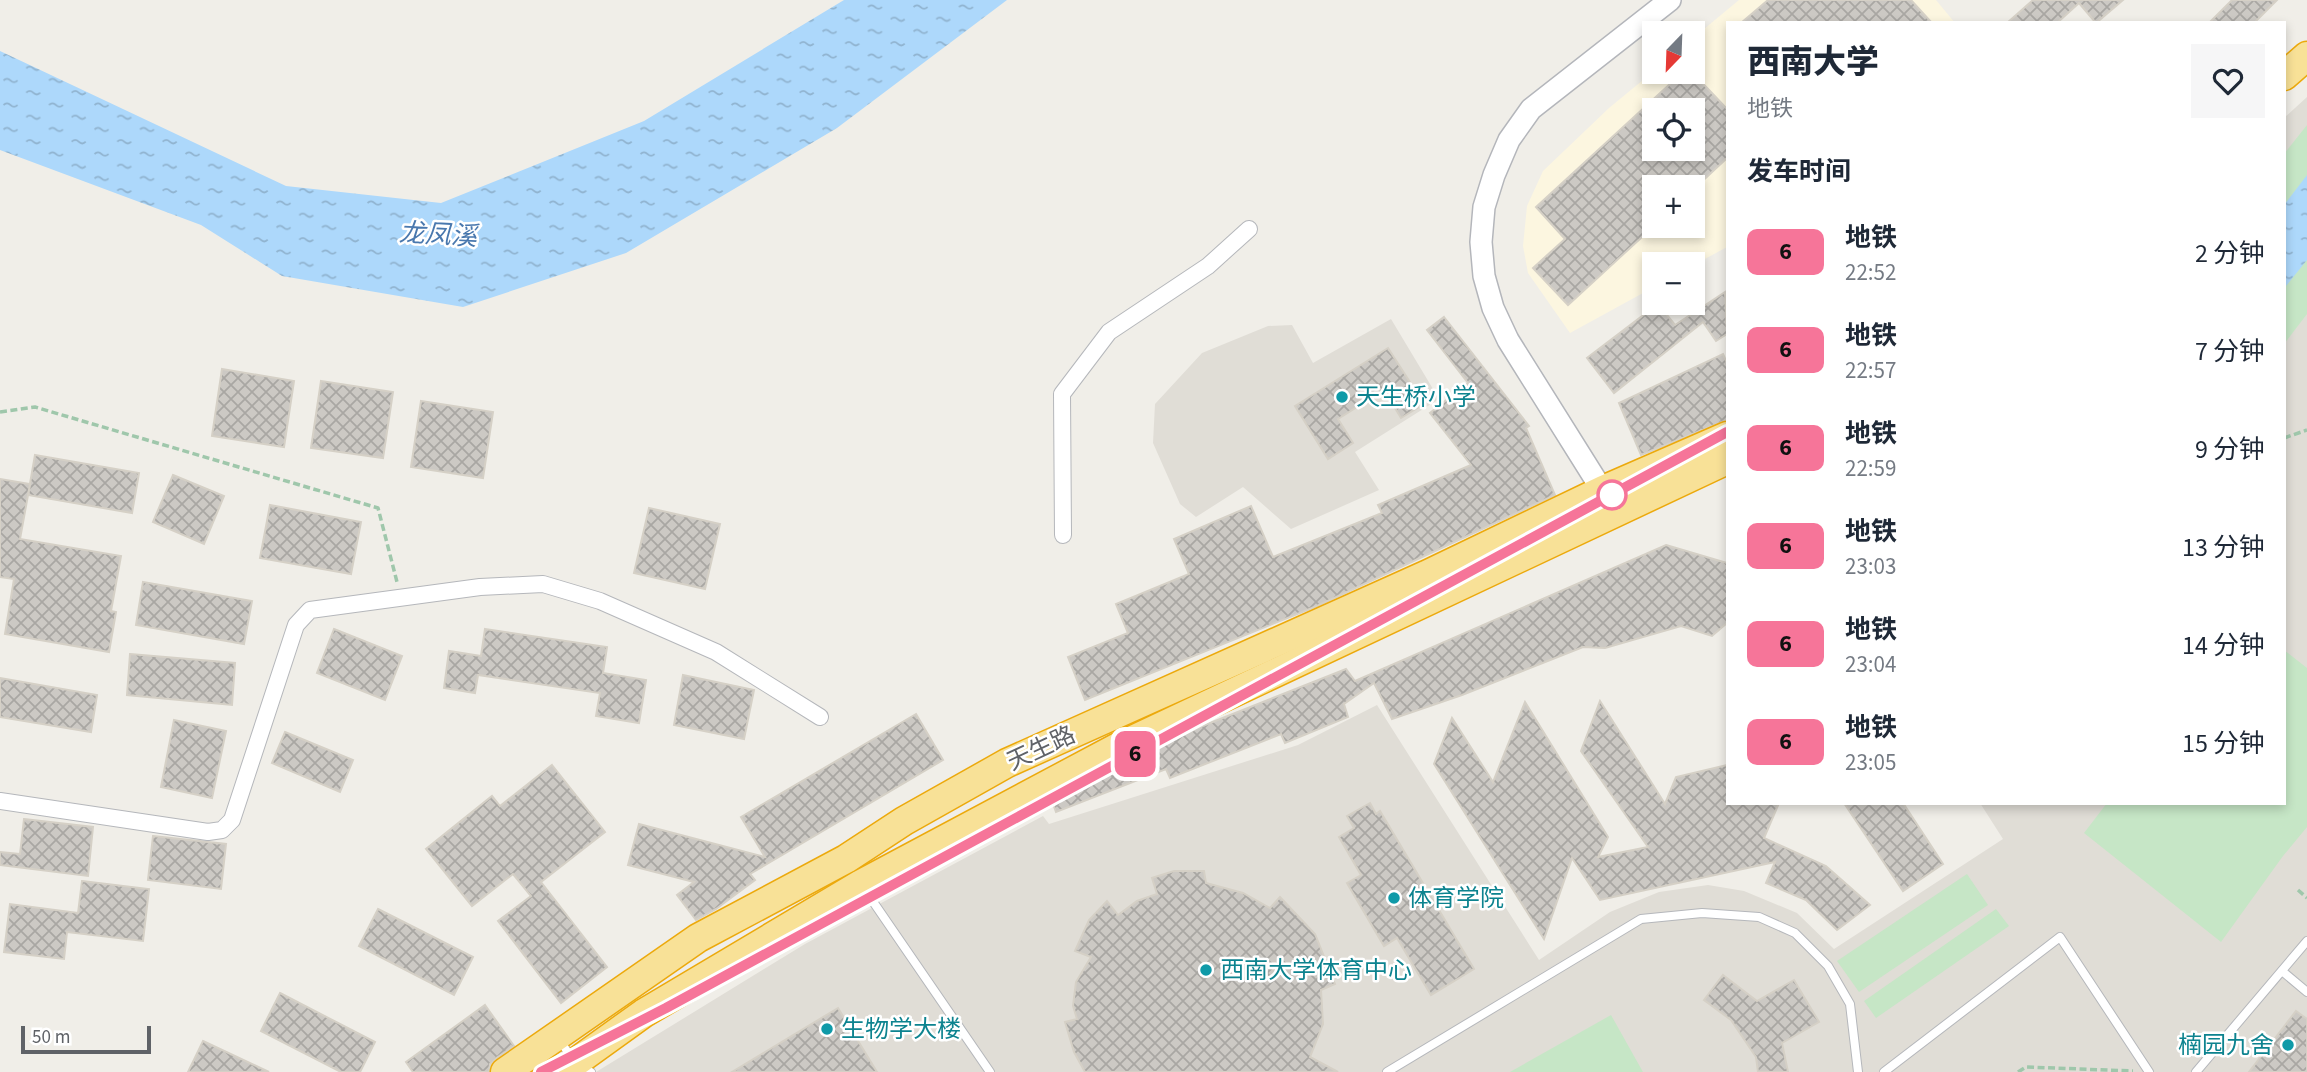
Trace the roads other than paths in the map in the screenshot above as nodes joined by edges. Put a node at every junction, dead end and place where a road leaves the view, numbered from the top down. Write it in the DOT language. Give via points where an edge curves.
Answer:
graph roads {
  1 [pos="1670,0"];
  2 [pos="2307,33"];
  3 [pos="2286,50"];
  4 [pos="2307,56"];
  5 [pos="2286,74"];
  6 [pos="1249,229"];
  7 [pos="1726,437"];
  8 [pos="1726,460"];
  9 [pos="1609,501"];
  10 [pos="1063,535"];
  11 [pos="820,717"];
  12 [pos="0,801"];
  13 [pos="853,871"];
  14 [pos="2307,941"];
  15 [pos="2282,971"];
  16 [pos="2307,992"];
  17 [pos="557,1036"];
  18 [pos="576,1069"];
  19 [pos="505,1072"];
  20 [pos="990,1072"];
  21 [pos="1387,1072"];
  22 [pos="1858,1072"];
  23 [pos="1884,1072"];
  24 [pos="2149,1072"];
  25 [pos="2196,1072"];
  1 -- 9 [label="street" via="1531,109 1508,141 1484,207 1481,242 1493,308 1508,340"];
  2 -- 3 [label="highway"];
  4 -- 5 [label="highway"];
  6 -- 10 [label="street" via="1208,266 1109,331 1062,394"];
  7 -- 9 [label="highway, 天生路"];
  8 -- 9 [label="highway, 天生路"];
  9 -- 13 [label="highway, 天生路" via="1118,747"];
  9 -- 13 [label="highway, 天生路" via="1426,575 1007,763 904,821"];
  11 -- 12 [label="street" via="716,652 600,601 543,584 480,587 310,610 296,625 232,820 222,830 208,832"];
  13 -- 17 [label="highway, 天生路" via="698,937"];
  13 -- 18 [label="highway, 天生路" via="644,1013"];
  13 -- 20 [label="lane"];
  14 -- 15 [label="lane"];
  15 -- 16 [label="lane"];
  15 -- 25 [label="lane"];
  17 -- 18 [label="lane"];
  17 -- 19 [label="highway, 天生路"];
  21 -- 22 [label="lane" via="1642,919 1702,913 1759,916 1795,933 1828,966 1850,1004"];
  23 -- 24 [label="lane" via="2060,937"];
}
